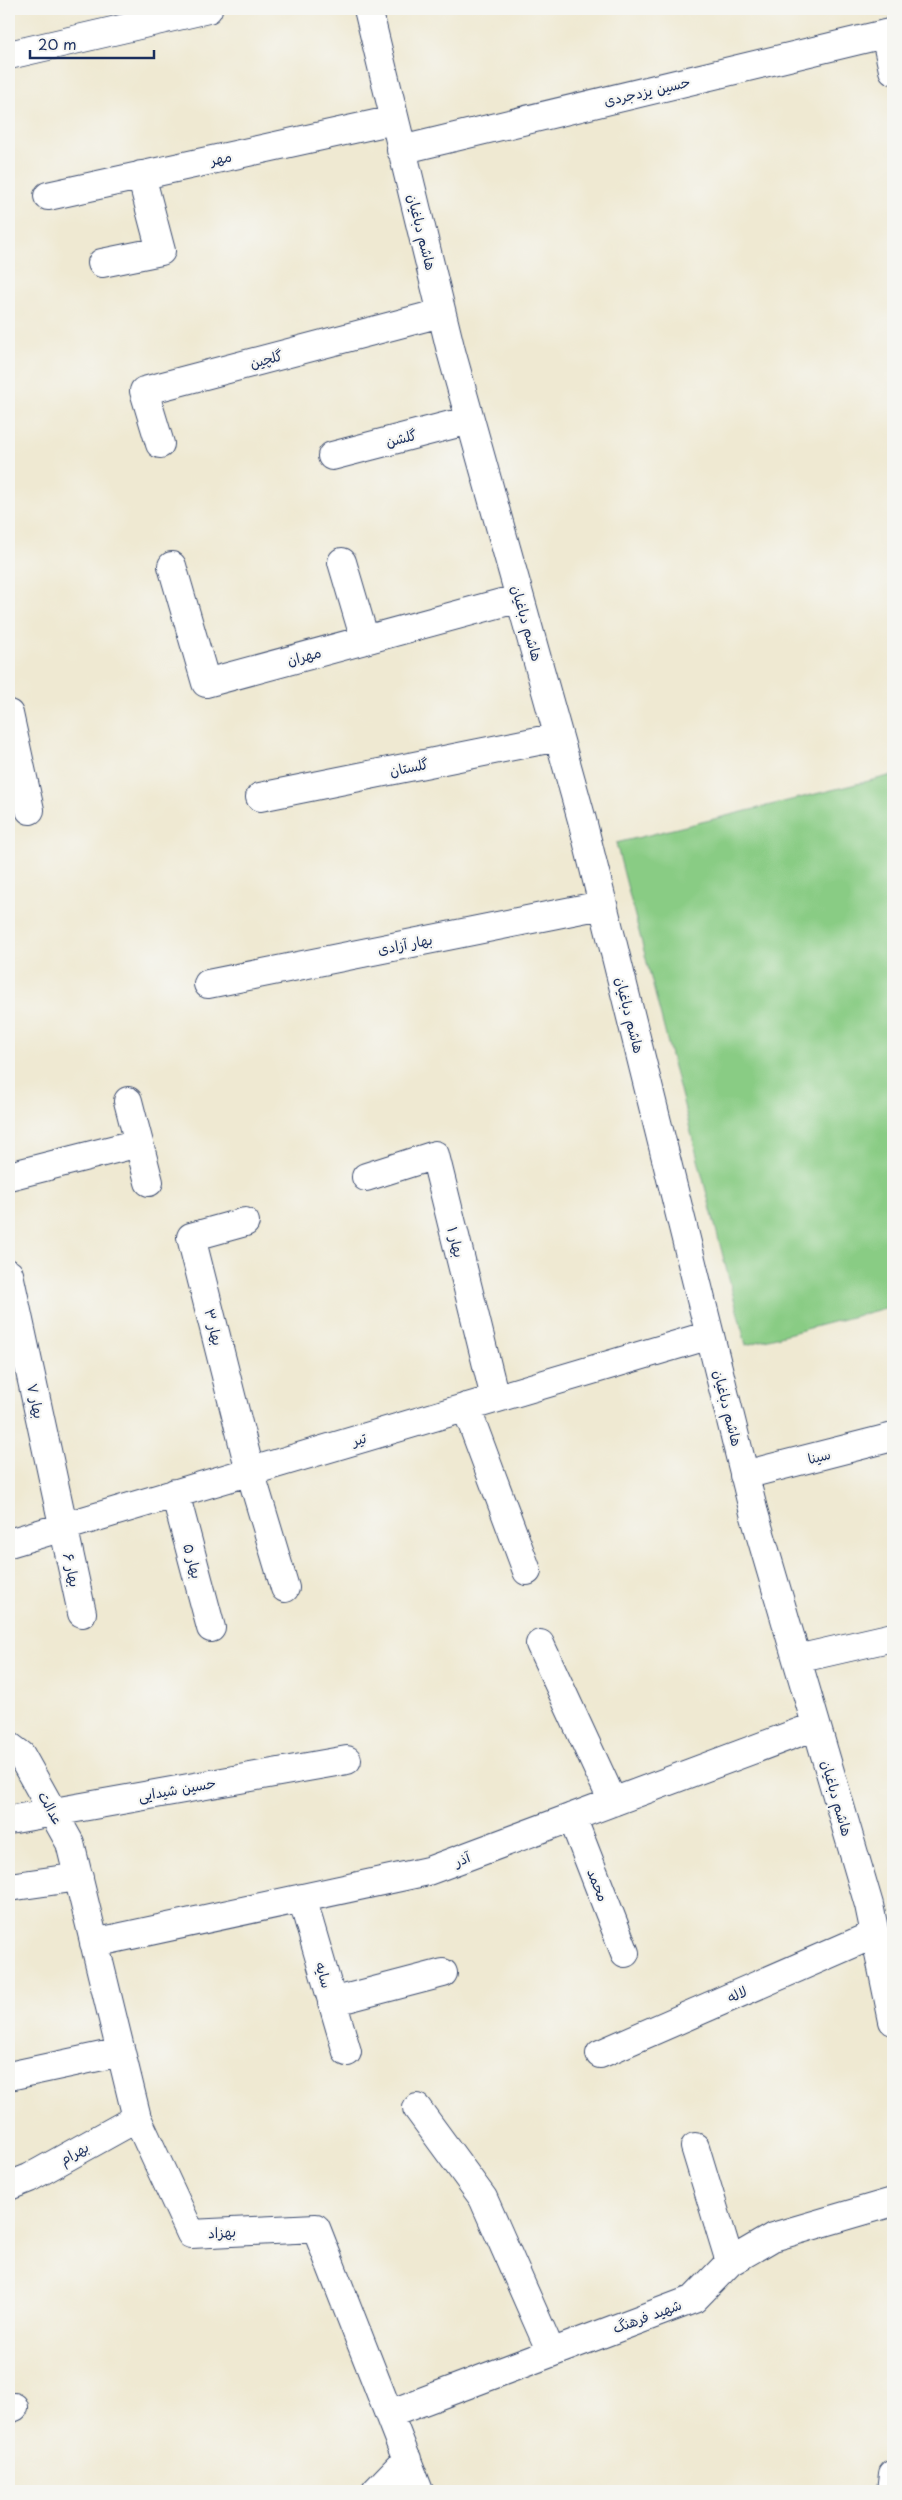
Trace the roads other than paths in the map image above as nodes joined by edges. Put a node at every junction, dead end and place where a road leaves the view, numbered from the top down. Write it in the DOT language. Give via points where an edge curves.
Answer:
graph roads {
  1 [pos="208,9"];
  2 [pos="368,9"];
  3 [pos="889,33"];
  4 [pos="9,55"];
  5 [pos="893,70"];
  6 [pos="394,120"];
  7 [pos="401,150"];
  8 [pos="141,175"];
  9 [pos="48,196"];
  10 [pos="102,263"];
  11 [pos="441,312"];
  12 [pos="470,420"];
  13 [pos="160,444"];
  14 [pos="332,456"];
  15 [pos="342,562"];
  16 [pos="172,566"];
  17 [pos="520,598"];
  18 [pos="366,640"];
  19 [pos="10,727"];
  20 [pos="558,737"];
  21 [pos="260,797"];
  22 [pos="30,810"];
  23 [pos="602,904"];
  24 [pos="208,984"];
  25 [pos="128,1101"];
  26 [pos="139,1143"];
  27 [pos="9,1176"];
  28 [pos="366,1177"];
  29 [pos="149,1182"];
  30 [pos="245,1222"];
  31 [pos="9,1274"];
  32 [pos="710,1334"];
  33 [pos="495,1398"];
  34 [pos="466,1407"];
  35 [pos="893,1437"];
  36 [pos="250,1471"];
  37 [pos="744,1475"];
  38 [pos="175,1494"];
  39 [pos="63,1527"];
  40 [pos="9,1543"];
  41 [pos="527,1571"];
  42 [pos="285,1588"];
  43 [pos="82,1613"];
  44 [pos="211,1628"];
  45 [pos="893,1637"];
  46 [pos="540,1644"];
  47 [pos="797,1659"];
  48 [pos="816,1726"];
  49 [pos="9,1746"];
  50 [pos="346,1760"];
  51 [pos="613,1802"];
  52 [pos="52,1810"];
  53 [pos="572,1817"];
  54 [pos="9,1820"];
  55 [pos="79,1877"];
  56 [pos="9,1887"];
  57 [pos="302,1898"];
  58 [pos="875,1934"];
  59 [pos="94,1943"];
  60 [pos="625,1953"];
  61 [pos="443,1973"];
  62 [pos="332,2002"];
  63 [pos="893,2021"];
  64 [pos="121,2052"];
  65 [pos="347,2052"];
  66 [pos="600,2054"];
  67 [pos="9,2076"];
  68 [pos="418,2108"];
  69 [pos="137,2118"];
  70 [pos="694,2147"];
  71 [pos="9,2186"];
  72 [pos="893,2202"];
  73 [pos="730,2262"];
  74 [pos="551,2352"];
  75 [pos="389,2414"];
  76 [pos="407,2459"];
  77 [pos="893,2474"];
  78 [pos="376,2491"];
  79 [pos="419,2491"];
  80 [pos="891,2491"];
  1 -- 4 [label="street"];
  2 -- 6 [label="street, هاشم دباغیان"];
  3 -- 5 [label="street"];
  3 -- 7 [label="street, حسین یزدجردی"];
  6 -- 7 [label="street, هاشم دباغیان"];
  6 -- 8 [label="street, مهر"];
  7 -- 11 [label="street, هاشم دباغیان"];
  8 -- 9 [label="street, مهر"];
  8 -- 10 [label="street" via="162,251"];
  11 -- 12 [label="street, هاشم دباغیان"];
  11 -- 13 [label="street, گلچین" via="144,391"];
  12 -- 14 [label="street, گلشن"];
  12 -- 17 [label="street, هاشم دباغیان"];
  15 -- 18 [label="street"];
  16 -- 18 [label="street, مهران" via="206,683"];
  17 -- 18 [label="street, مهران"];
  17 -- 20 [label="street, هاشم دباغیان"];
  19 -- 22 [label="street"];
  20 -- 21 [label="street, گلستان"];
  20 -- 23 [label="street, هاشم دباغیان"];
  23 -- 24 [label="street, بهار آزادی"];
  23 -- 32 [label="street, هاشم دباغیان"];
  25 -- 26 [label="street"];
  26 -- 27 [label="street"];
  26 -- 29 [label="street"];
  28 -- 33 [label="street, بهار ۱" via="434,1155"];
  30 -- 36 [label="street, بهار ۳" via="191,1237"];
  31 -- 39 [label="street, بهار ۷"];
  32 -- 33 [label="street, تیر"];
  32 -- 37 [label="street, هاشم دباغیان"];
  33 -- 34 [label="street, تیر"];
  34 -- 36 [label="street, تیر"];
  34 -- 41 [label="street"];
  35 -- 37 [label="street, سینا"];
  36 -- 38 [label="street, تیر"];
  36 -- 42 [label="street"];
  37 -- 47 [label="street, هاشم دباغیان"];
  38 -- 39 [label="street, تیر"];
  38 -- 44 [label="street, بهار ۵"];
  39 -- 40 [label="street, تیر"];
  39 -- 43 [label="street, بهار ۶"];
  45 -- 47 [label="street"];
  46 -- 51 [label="street"];
  47 -- 48 [label="street, هاشم دباغیان"];
  48 -- 51 [label="street, آذر"];
  48 -- 58 [label="street, هاشم دباغیان"];
  49 -- 52 [label="street, عدالت" via="22,1754"];
  50 -- 52 [label="street, حسین شیدایی"];
  51 -- 53 [label="street, آذر"];
  52 -- 54 [label="street, حسین شیدایی"];
  52 -- 55 [label="street, عدالت" via="70,1843"];
  53 -- 57 [label="street, آذر" via="428,1872"];
  53 -- 60 [label="street, محمد"];
  55 -- 56 [label="street"];
  55 -- 59 [label="street, بهزاد"];
  57 -- 59 [label="street, آذر"];
  57 -- 62 [label="street, سایه"];
  58 -- 63 [label="street, هاشم دباغیان"];
  58 -- 66 [label="street, لاله"];
  59 -- 64 [label="street, بهزاد"];
  61 -- 62 [label="street"];
  62 -- 65 [label="street, سایه"];
  64 -- 67 [label="street"];
  64 -- 69 [label="street, بهزاد"];
  68 -- 74 [label="street" via="483,2198"];
  69 -- 71 [label="street, بهرام"];
  69 -- 75 [label="street, بهزاد" via="192,2234 316,2228"];
  70 -- 73 [label="street"];
  72 -- 73 [label="street, شهید فرهنگ" via="773,2236"];
  73 -- 74 [label="street, شهید فرهنگ" via="694,2299"];
  74 -- 75 [label="street, شهید فرهنگ"];
  75 -- 76 [label="street, بهزاد"];
  76 -- 78 [label="street"];
  76 -- 79 [label="street, بهزاد"];
  77 -- 80 [label="street"];
}
